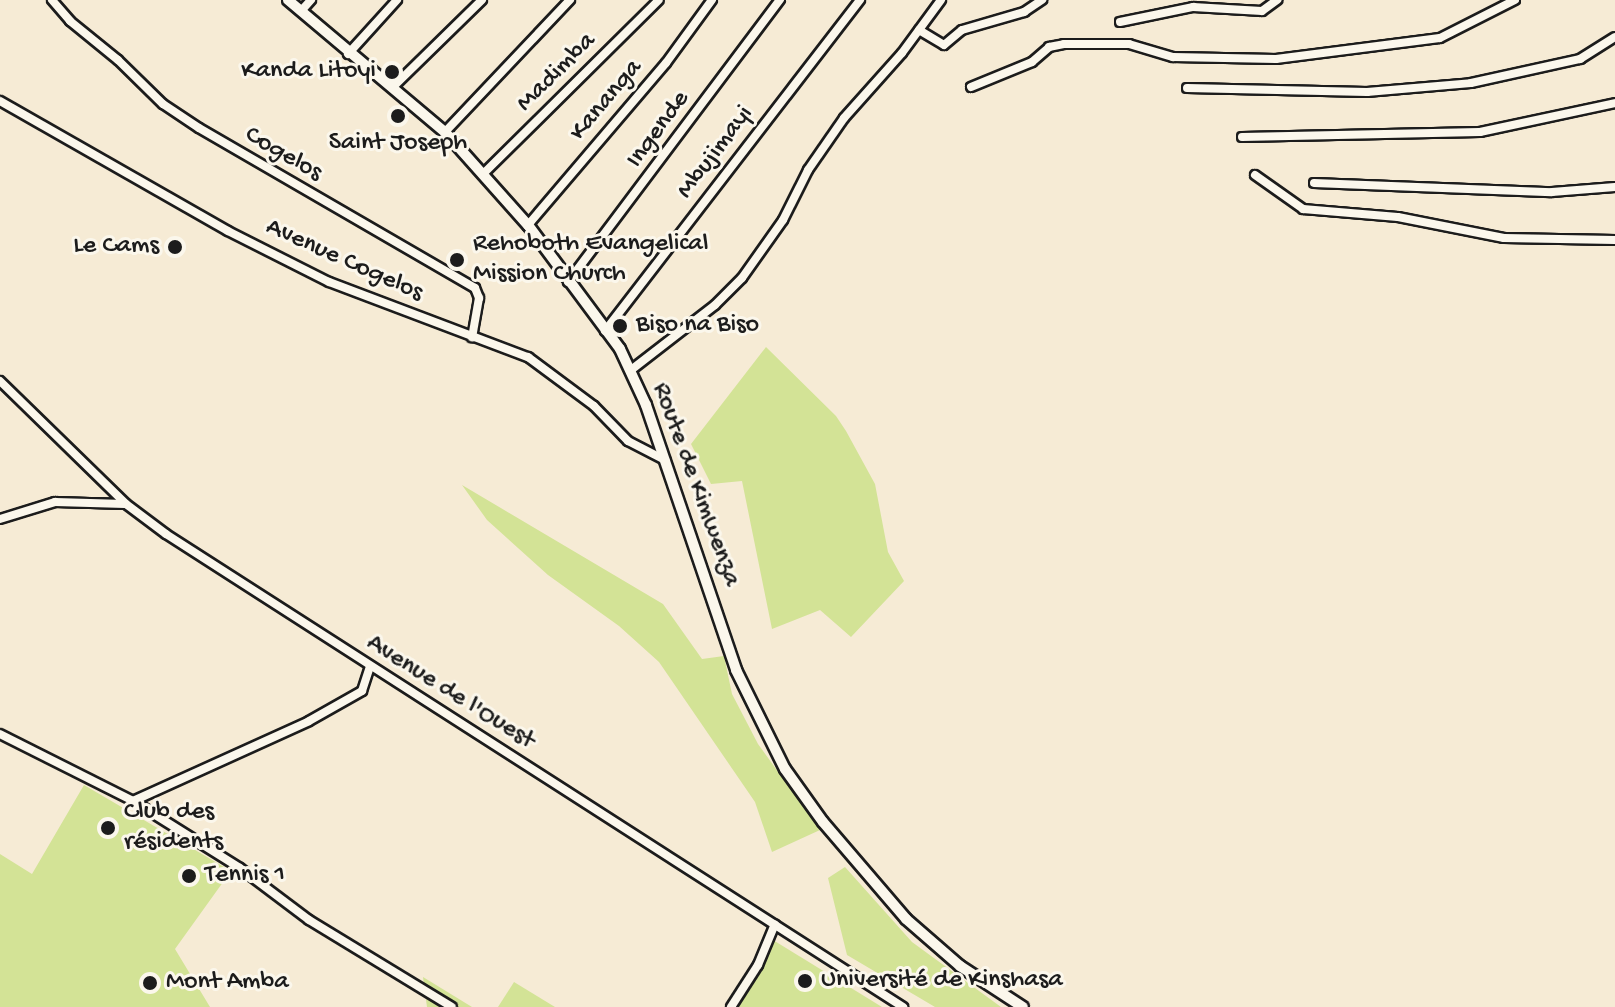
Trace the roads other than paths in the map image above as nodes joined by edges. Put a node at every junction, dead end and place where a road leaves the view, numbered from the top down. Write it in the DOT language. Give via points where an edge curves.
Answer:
graph roads {
  1 [pos="52,0"];
  2 [pos="288,0"];
  3 [pos="311,0"];
  4 [pos="397,0"];
  5 [pos="482,0"];
  6 [pos="570,0"];
  7 [pos="659,0"];
  8 [pos="712,0"];
  9 [pos="780,0"];
  10 [pos="860,0"];
  11 [pos="941,0"];
  12 [pos="1042,0"];
  13 [pos="1277,0"];
  14 [pos="1515,0"];
  15 [pos="301,11"];
  16 [pos="1120,22"];
  17 [pos="919,30"];
  18 [pos="1615,37"];
  19 [pos="348,54"];
  20 [pos="971,87"];
  21 [pos="392,88"];
  22 [pos="1187,88"];
  23 [pos="0,101"];
  24 [pos="1615,103"];
  25 [pos="445,132"];
  26 [pos="1242,137"];
  27 [pos="483,174"];
  28 [pos="1255,175"];
  29 [pos="1314,183"];
  30 [pos="1615,187"];
  31 [pos="528,225"];
  32 [pos="1615,240"];
  33 [pos="568,282"];
  34 [pos="605,331"];
  35 [pos="472,337"];
  36 [pos="631,370"];
  37 [pos="0,381"];
  38 [pos="665,460"];
  39 [pos="126,504"];
  40 [pos="0,519"];
  41 [pos="370,667"];
  42 [pos="0,734"];
  43 [pos="133,801"];
  44 [pos="775,924"];
  45 [pos="452,1007"];
  46 [pos="731,1007"];
  47 [pos="903,1007"];
  48 [pos="1023,1007"];
  1 -- 35 [label="street, Cogelos" via="163,104 475,288 479,298"];
  2 -- 15 [label="street, Route de Kimwenza"];
  3 -- 15 [label="street"];
  4 -- 19 [label="street"];
  5 -- 21 [label="street"];
  6 -- 25 [label="street"];
  7 -- 27 [label="street, Madimba"];
  8 -- 31 [label="street, Kananga" via="666,63"];
  9 -- 33 [label="street, Ingende"];
  10 -- 34 [label="street, Mbujimayi"];
  11 -- 17 [label="street"];
  12 -- 17 [label="street" via="1024,12 962,30 944,45"];
  13 -- 16 [label="street" via="1262,11 1193,7"];
  14 -- 20 [label="street" via="1440,38 1276,59 1173,57 1129,44 1064,44"];
  15 -- 19 [label="street, Route de Kimwenza"];
  17 -- 36 [label="street" via="844,118 742,278"];
  18 -- 22 [label="street" via="1580,59 1471,83 1367,92"];
  19 -- 21 [label="street, Route de Kimwenza"];
  21 -- 25 [label="street, Route de Kimwenza"];
  23 -- 35 [label="street, Avenue Cogelos" via="329,282"];
  24 -- 26 [label="street" via="1480,132"];
  25 -- 27 [label="street, Route de Kimwenza"];
  27 -- 31 [label="street, Route de Kimwenza"];
  28 -- 32 [label="street" via="1303,209 1398,217 1504,238"];
  29 -- 30 [label="street" via="1552,192"];
  31 -- 33 [label="street, Route de Kimwenza"];
  33 -- 34 [label="street, Route de Kimwenza"];
  34 -- 36 [label="street, Route de Kimwenza"];
  35 -- 38 [label="street, Avenue Cogelos" via="528,357 594,406 628,441"];
  36 -- 38 [label="street, Route de Kimwenza"];
  37 -- 39 [label="street, Avenue de l'Ouest"];
  38 -- 48 [label="street, Route de Kimwenza" via="736,670 785,769 906,919 960,966"];
  39 -- 40 [label="street" via="55,502"];
  39 -- 41 [label="street, Avenue de l'Ouest"];
  41 -- 43 [label="street" via="362,691 309,721"];
  41 -- 44 [label="street, Avenue de l'Ouest"];
  42 -- 43 [label="street"];
  43 -- 45 [label="street" via="240,868 309,920"];
  44 -- 46 [label="street"];
  44 -- 47 [label="street, Avenue de l'Ouest"];
}
